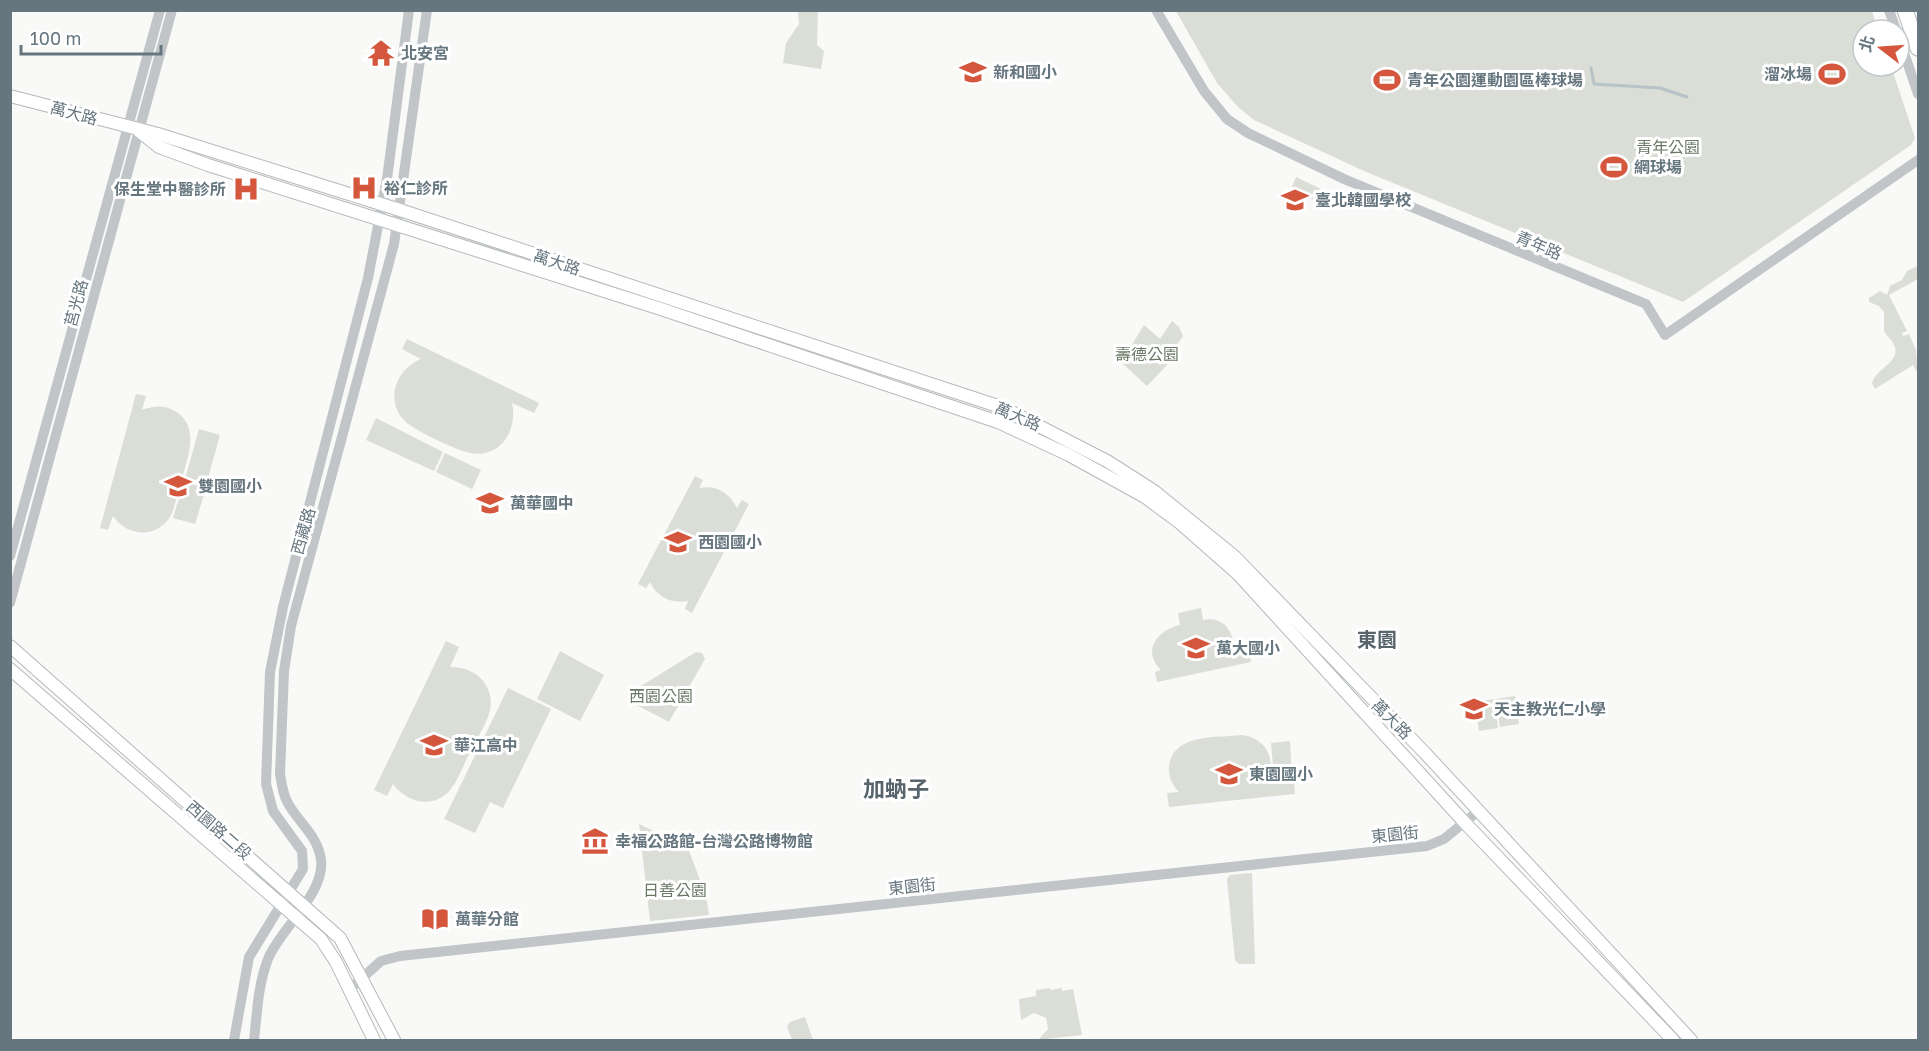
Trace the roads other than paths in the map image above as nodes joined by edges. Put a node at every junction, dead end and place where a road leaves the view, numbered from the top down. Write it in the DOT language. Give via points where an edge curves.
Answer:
graph roads {
  1 [pos="160,10"];
  2 [pos="172,10"];
  3 [pos="409,10"];
  4 [pos="427,10"];
  5 [pos="1156,10"];
  6 [pos="1905,10"];
  7 [pos="1918,48"];
  8 [pos="1911,73"];
  9 [pos="1918,94"];
  10 [pos="10,96"];
  11 [pos="133,128"];
  12 [pos="1918,160"];
  13 [pos="381,204"];
  14 [pos="400,210"];
  15 [pos="379,221"];
  16 [pos="398,227"];
  17 [pos="10,556"];
  18 [pos="10,603"];
  19 [pos="10,646"];
  20 [pos="10,669"];
  21 [pos="1477,812"];
  22 [pos="1467,824"];
  23 [pos="291,892"];
  24 [pos="304,905"];
  25 [pos="282,906"];
  26 [pos="295,918"];
  27 [pos="361,977"];
  28 [pos="350,989"];
  29 [pos="234,1041"];
  30 [pos="254,1041"];
  31 [pos="374,1041"];
  32 [pos="394,1041"];
  33 [pos="1673,1041"];
  34 [pos="1691,1041"];
  1 -- 11 [label="street, 莒光路"];
  2 -- 11 [label="street, 莒光路"];
  3 -- 13 [label="street, 西藏路"];
  4 -- 14 [label="street, 西藏路"];
  5 -- 12 [label="street, 青年路" via="1204,91 1227,119 1248,133 1344,179 1646,304 1665,335"];
  6 -- 7 [label="highway"];
  8 -- 9 [label="street"];
  10 -- 11 [label="main road, 萬大路"];
  11 -- 13 [label="main road, 萬大路"];
  11 -- 15 [label="main road, 萬大路" via="159,147"];
  11 -- 17 [label="street, 莒光路"];
  11 -- 18 [label="street, 莒光路"];
  13 -- 14 [label="main road, 萬大路"];
  13 -- 15 [label="street, 西藏路"];
  14 -- 16 [label="street, 西藏路"];
  14 -- 21 [label="main road, 萬大路" via="1004,408 1107,461 1155,491 1235,557"];
  15 -- 16 [label="main road, 萬大路"];
  15 -- 23 [label="street, 西藏路" via="273,649 266,784 273,811 302,851 303,869"];
  16 -- 22 [label="main road, 萬大路" via="642,303 998,422 1040,440 1145,497 1238,574"];
  16 -- 24 [label="street, 西藏路" via="291,626 284,671 280,774 283,791 316,841 321,860 317,881"];
  19 -- 23 [label="main road, 西園路二段"];
  20 -- 25 [label="main road, 西園路二段"];
  21 -- 22 [label="street, 東園街"];
  21 -- 34 [label="main road, 萬大路"];
  22 -- 27 [label="street, 東園街" via="1427,846 400,956 381,961"];
  22 -- 33 [label="main road, 萬大路"];
  23 -- 24 [label="main road, 西園路二段"];
  23 -- 25 [label="street, 西藏路"];
  24 -- 26 [label="street, 西藏路"];
  24 -- 27 [label="main road, 西園路二段" via="340,938"];
  25 -- 26 [label="main road, 西園路二段"];
  25 -- 29 [label="street, 西藏路" via="249,957"];
  26 -- 28 [label="main road, 西園路二段" via="325,944"];
  26 -- 30 [label="street, 西藏路" via="273,947 265,968"];
  27 -- 28 [label="street, 東園街"];
  27 -- 32 [label="main road, 西園路二段"];
  28 -- 31 [label="main road, 西園路二段"];
}
